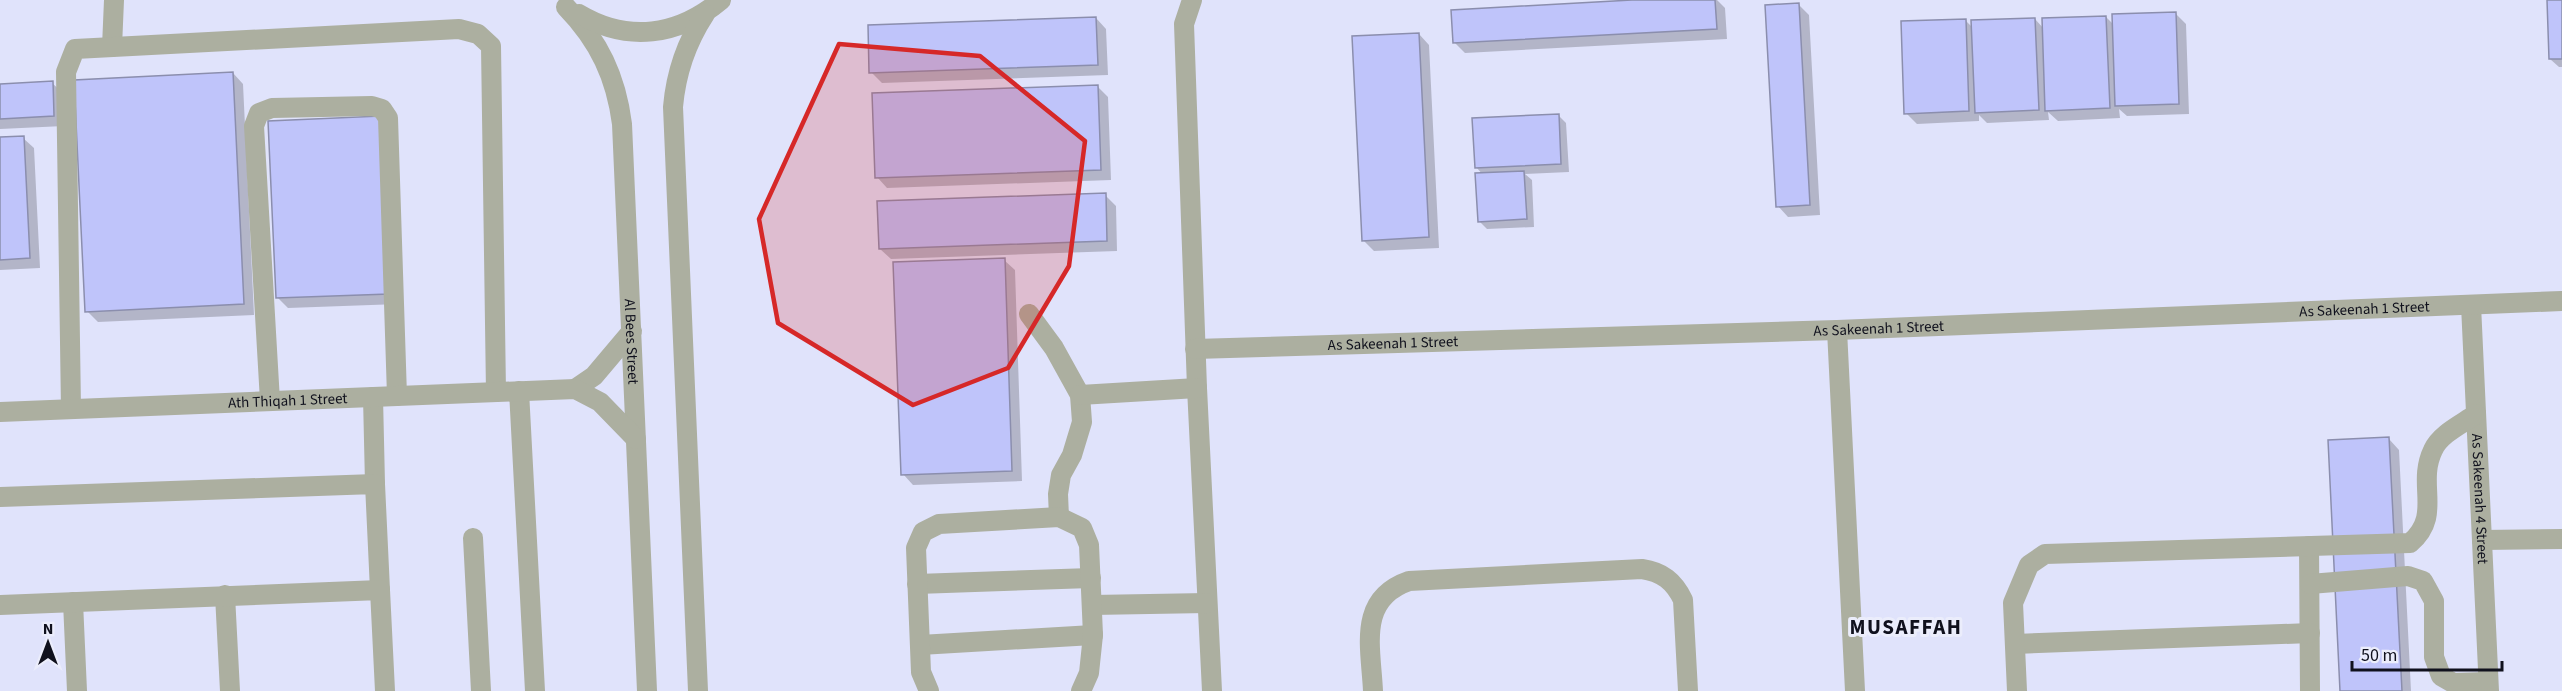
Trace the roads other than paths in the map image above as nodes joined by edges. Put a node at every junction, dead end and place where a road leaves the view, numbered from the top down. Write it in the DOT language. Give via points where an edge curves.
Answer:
graph roads {
  1 [pos="114,0"];
  2 [pos="722,0"];
  3 [pos="1175,0"];
  4 [pos="1192,0"];
  5 [pos="563,3"];
  6 [pos="705,14"];
  7 [pos="1184,24"];
  8 [pos="112,47"];
  9 [pos="2562,301"];
  10 [pos="2471,305"];
  11 [pos="1029,314"];
  12 [pos="1837,330"];
  13 [pos="632,331"];
  14 [pos="1196,349"];
  15 [pos="1197,388"];
  16 [pos="575,389"];
  17 [pos="519,391"];
  18 [pos="496,392"];
  19 [pos="1080,395"];
  20 [pos="397,396"];
  21 [pos="373,397"];
  22 [pos="270,401"];
  23 [pos="70,409"];
  24 [pos="0,412"];
  25 [pos="2476,414"];
  26 [pos="636,439"];
  27 [pos="375,484"];
  28 [pos="0,497"];
  29 [pos="1059,517"];
  30 [pos="473,538"];
  31 [pos="2562,539"];
  32 [pos="2482,540"];
  33 [pos="2309,546"];
  34 [pos="1091,579"];
  35 [pos="917,584"];
  36 [pos="2310,584"];
  37 [pos="380,590"];
  38 [pos="225,595"];
  39 [pos="73,602"];
  40 [pos="1207,603"];
  41 [pos="0,605"];
  42 [pos="1092,605"];
  43 [pos="2310,633"];
  44 [pos="1093,635"];
  45 [pos="2015,644"];
  46 [pos="920,645"];
  47 [pos="2488,687"];
  48 [pos="77,691"];
  49 [pos="231,691"];
  50 [pos="385,691"];
  51 [pos="481,691"];
  52 [pos="535,691"];
  53 [pos="647,691"];
  54 [pos="698,691"];
  55 [pos="929,691"];
  56 [pos="1081,691"];
  57 [pos="1212,691"];
  58 [pos="1373,691"];
  59 [pos="1689,691"];
  60 [pos="1855,691"];
  61 [pos="2017,691"];
  62 [pos="2310,691"];
  1 -- 8 [label="street"];
  2 -- 6 [label="street"];
  3 -- 7 [label="street"];
  4 -- 7 [label="street"];
  5 -- 6 [label="street" via="598,26 635,33 672,29"];
  5 -- 13 [label="street, Al Bees Street" via="582,23 606,60 619,102"];
  6 -- 54 [label="street" via="682,58 673,107"];
  7 -- 14 [label="street"];
  8 -- 18 [label="street" via="459,29 478,34 491,46"];
  8 -- 23 [label="street" via="75,49 66,72"];
  9 -- 10 [label="street, As Sakeenah 1 Street"];
  10 -- 12 [label="street, As Sakeenah 1 Street"];
  10 -- 25 [label="street, As Sakeenah 4 Street"];
  11 -- 19 [label="street" via="1054,348"];
  12 -- 14 [label="street, As Sakeenah 1 Street"];
  12 -- 60 [label="street"];
  13 -- 16 [label="street" via="594,376"];
  13 -- 26 [label="street, Al Bees Street"];
  14 -- 15 [label="street"];
  15 -- 19 [label="street"];
  15 -- 40 [label="street"];
  16 -- 17 [label="street, Ath Thiqah 1 Street"];
  16 -- 26 [label="street" via="600,402"];
  17 -- 18 [label="street, Ath Thiqah 1 Street"];
  17 -- 52 [label="street"];
  18 -- 20 [label="street, Ath Thiqah 1 Street"];
  19 -- 29 [label="street" via="1082,422 1062,475"];
  20 -- 21 [label="street, Ath Thiqah 1 Street"];
  20 -- 22 [label="street" via="388,118 382,109 372,106 272,108 259,113 254,126"];
  21 -- 22 [label="street, Ath Thiqah 1 Street"];
  21 -- 27 [label="street"];
  22 -- 23 [label="street, Ath Thiqah 1 Street"];
  23 -- 24 [label="street, Ath Thiqah 1 Street"];
  25 -- 32 [label="street, As Sakeenah 4 Street"];
  25 -- 33 [label="street" via="2446,435 2433,450 2426,480 2428,517 2423,532 2410,543"];
  26 -- 53 [label="street, Al Bees Street"];
  27 -- 28 [label="street"];
  27 -- 37 [label="street"];
  29 -- 34 [label="street" via="1082,528 1089,545"];
  29 -- 35 [label="street" via="939,524 923,532 916,548"];
  30 -- 51 [label="street"];
  31 -- 32 [label="street"];
  32 -- 47 [label="street, As Sakeenah 4 Street"];
  33 -- 36 [label="street"];
  33 -- 45 [label="street" via="2045,554 2029,565 2013,603"];
  34 -- 35 [label="street"];
  34 -- 42 [label="street"];
  35 -- 46 [label="street"];
  36 -- 43 [label="street"];
  36 -- 47 [label="street" via="2408,576 2423,581 2434,601 2434,657 2441,676 2453,683"];
  37 -- 38 [label="street"];
  37 -- 50 [label="street"];
  38 -- 39 [label="street"];
  38 -- 49 [label="street"];
  39 -- 41 [label="street"];
  39 -- 48 [label="street"];
  40 -- 42 [label="street"];
  40 -- 57 [label="street"];
  42 -- 44 [label="street"];
  43 -- 45 [label="street"];
  43 -- 62 [label="street"];
  44 -- 46 [label="street"];
  44 -- 56 [label="street" via="1089,673"];
  45 -- 61 [label="street"];
  46 -- 55 [label="street" via="921,672"];
  58 -- 59 [label="street" via="1371,620 1380,599 1398,585 1409,581 1642,569 1663,575 1683,600"];
}
